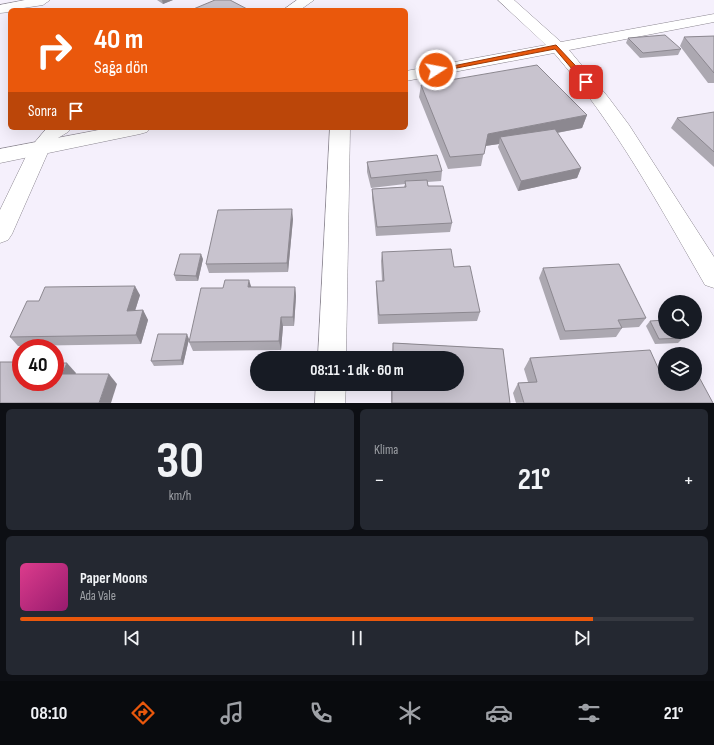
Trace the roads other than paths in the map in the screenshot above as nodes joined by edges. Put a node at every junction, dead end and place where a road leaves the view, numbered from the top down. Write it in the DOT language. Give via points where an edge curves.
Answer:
graph roads {
  1 [pos="43,0"];
  2 [pos="307,0"];
  3 [pos="505,0"];
  4 [pos="293,8"];
  5 [pos="0,9"];
  6 [pos="714,18"];
  7 [pos="556,47"];
  8 [pos="408,76"];
  9 [pos="58,130"];
  10 [pos="130,130"];
  11 [pos="340,130"];
  12 [pos="40,148"];
  13 [pos="0,156"];
  14 [pos="0,234"];
  15 [pos="714,278"];
  16 [pos="332,351"];
  17 [pos="331,391"];
  18 [pos="330,403"];
  1 -- 5 [label="street"];
  2 -- 4 [label="street"];
  3 -- 7 [label="street"];
  6 -- 7 [label="street"];
  7 -- 8 [label="street"];
  7 -- 15 [label="street" via="596,93 641,157"];
  9 -- 12 [label="street"];
  10 -- 12 [label="street"];
  11 -- 16 [label="street"];
  12 -- 13 [label="street"];
  12 -- 14 [label="street"];
  17 -- 18 [label="street"];
}
